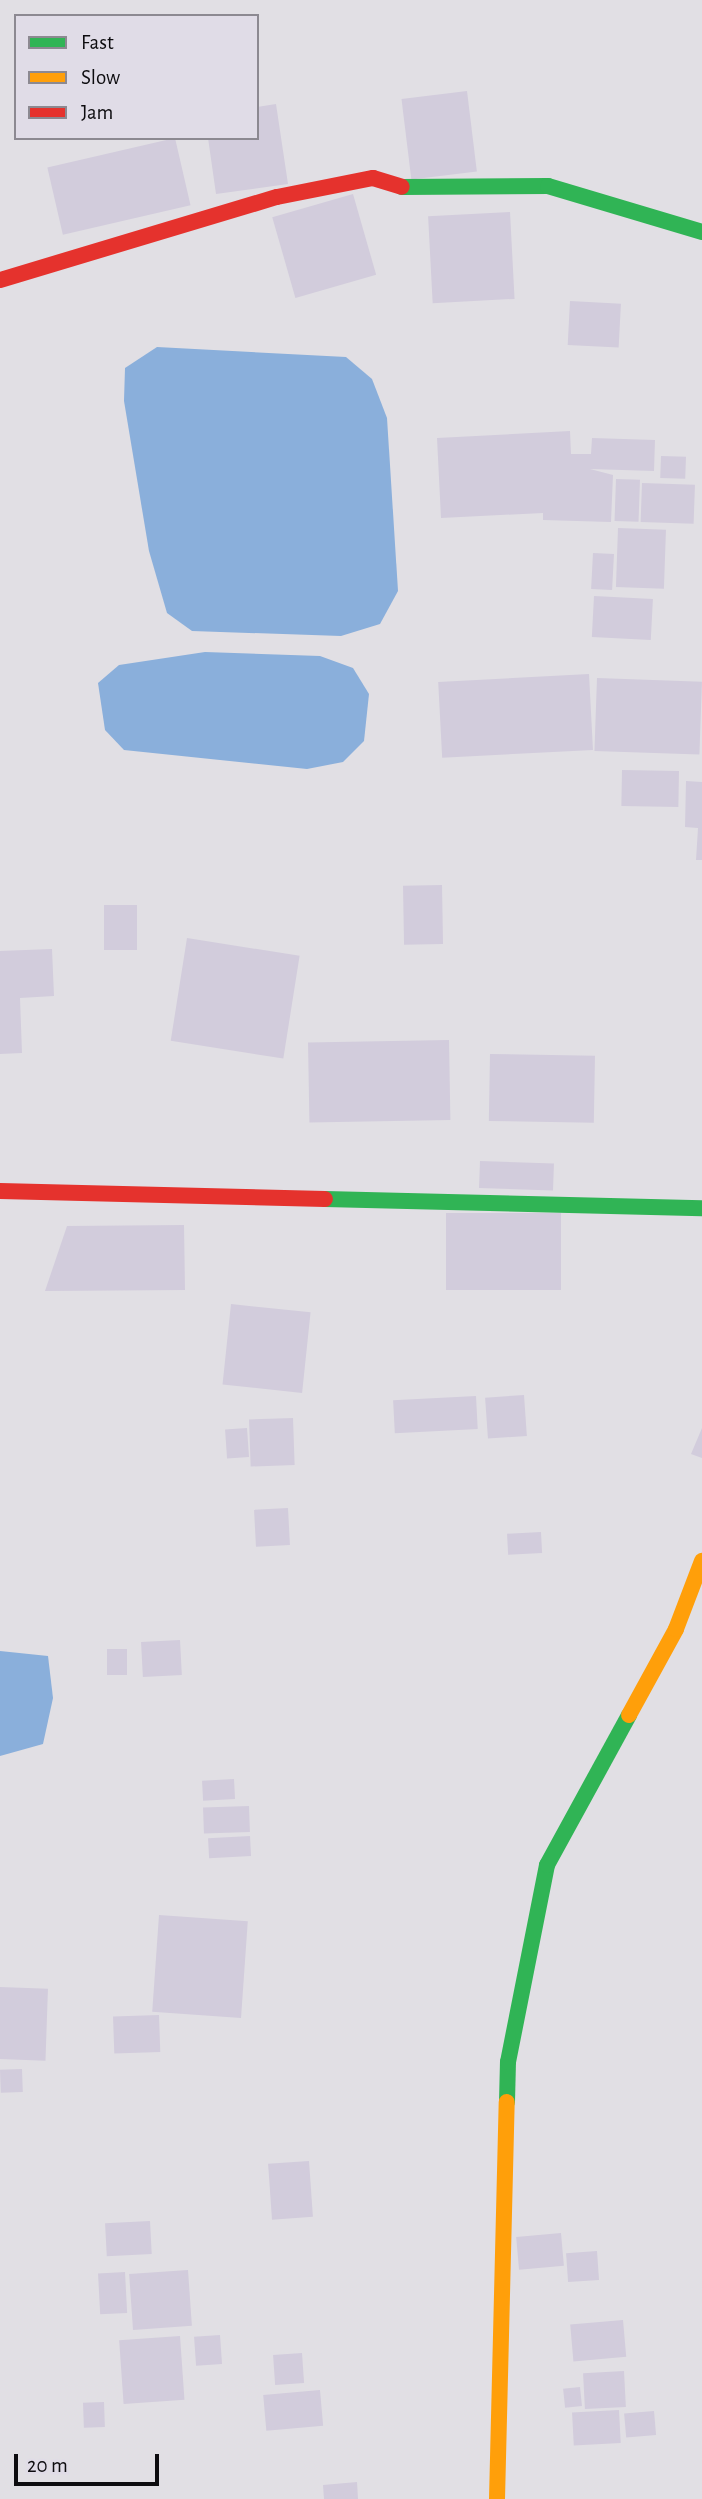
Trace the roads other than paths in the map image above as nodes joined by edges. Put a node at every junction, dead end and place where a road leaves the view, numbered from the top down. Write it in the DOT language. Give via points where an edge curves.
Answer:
graph roads {
  1 [pos="702,232"];
  2 [pos="0,280"];
  3 [pos="0,1191"];
  4 [pos="702,1208"];
  5 [pos="702,1560"];
  6 [pos="497,2499"];
  1 -- 2 [label="street" via="548,186 468,191 402,187 373,178 278,197"];
  3 -- 4 [label="street"];
  5 -- 6 [label="street" via="676,1629 547,1865 508,2062"];
}
